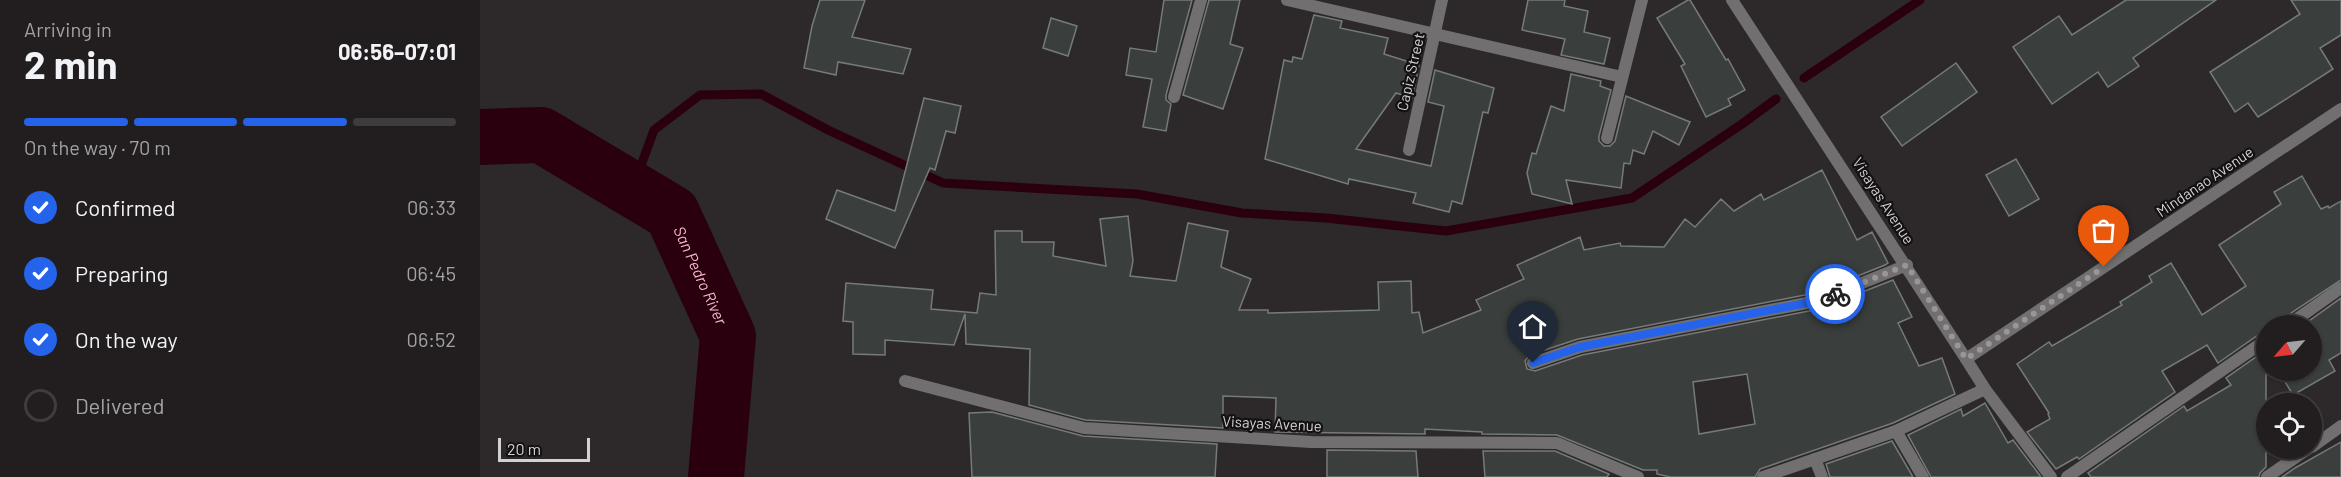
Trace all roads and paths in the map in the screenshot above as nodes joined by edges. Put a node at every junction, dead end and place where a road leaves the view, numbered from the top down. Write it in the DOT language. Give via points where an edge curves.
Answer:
graph roads {
  1 [pos="1201,0"];
  2 [pos="1287,0"];
  3 [pos="1442,0"];
  4 [pos="1642,0"];
  5 [pos="1732,0"];
  6 [pos="1435,34"];
  7 [pos="1622,77"];
  8 [pos="1174,97"];
  9 [pos="2341,110"];
  10 [pos="1607,138"];
  11 [pos="1409,150"];
  12 [pos="1907,265"];
  13 [pos="2341,288"];
  14 [pos="2303,315"];
  15 [pos="2256,347"];
  16 [pos="1966,359"];
  17 [pos="1533,363"];
  18 [pos="905,381"];
  19 [pos="1985,389"];
  20 [pos="2341,426"];
  21 [pos="1896,431"];
  22 [pos="2322,439"];
  23 [pos="1815,459"];
  24 [pos="2294,459"];
  25 [pos="1638,477"];
  26 [pos="1762,477"];
  27 [pos="1822,477"];
  28 [pos="1923,477"];
  29 [pos="2050,477"];
  30 [pos="2067,477"];
  31 [pos="2267,477"];
  1 -- 8 [label="street"];
  2 -- 6 [label="street"];
  3 -- 6 [label="street, Capiz Street"];
  4 -- 7 [label="street"];
  5 -- 12 [label="street, Visayas Avenue"];
  6 -- 7 [label="street"];
  6 -- 11 [label="street, Capiz Street"];
  7 -- 10 [label="street"];
  9 -- 16 [label="street, Mindanao Avenue"];
  12 -- 16 [label="street, Visayas Avenue"];
  12 -- 17 [label="street" via="1817,301 1580,347"];
  13 -- 14 [label="street"];
  15 -- 30 [label="street"];
  16 -- 19 [label="street, Visayas Avenue"];
  18 -- 25 [label="street, Visayas Avenue" via="1084,428 1311,442 1557,443"];
  19 -- 21 [label="street"];
  19 -- 29 [label="street, Visayas Avenue"];
  20 -- 22 [label="street"];
  21 -- 23 [label="street"];
  21 -- 28 [label="street"];
  23 -- 26 [label="street"];
  23 -- 27 [label="street"];
  24 -- 31 [label="street"];
}
